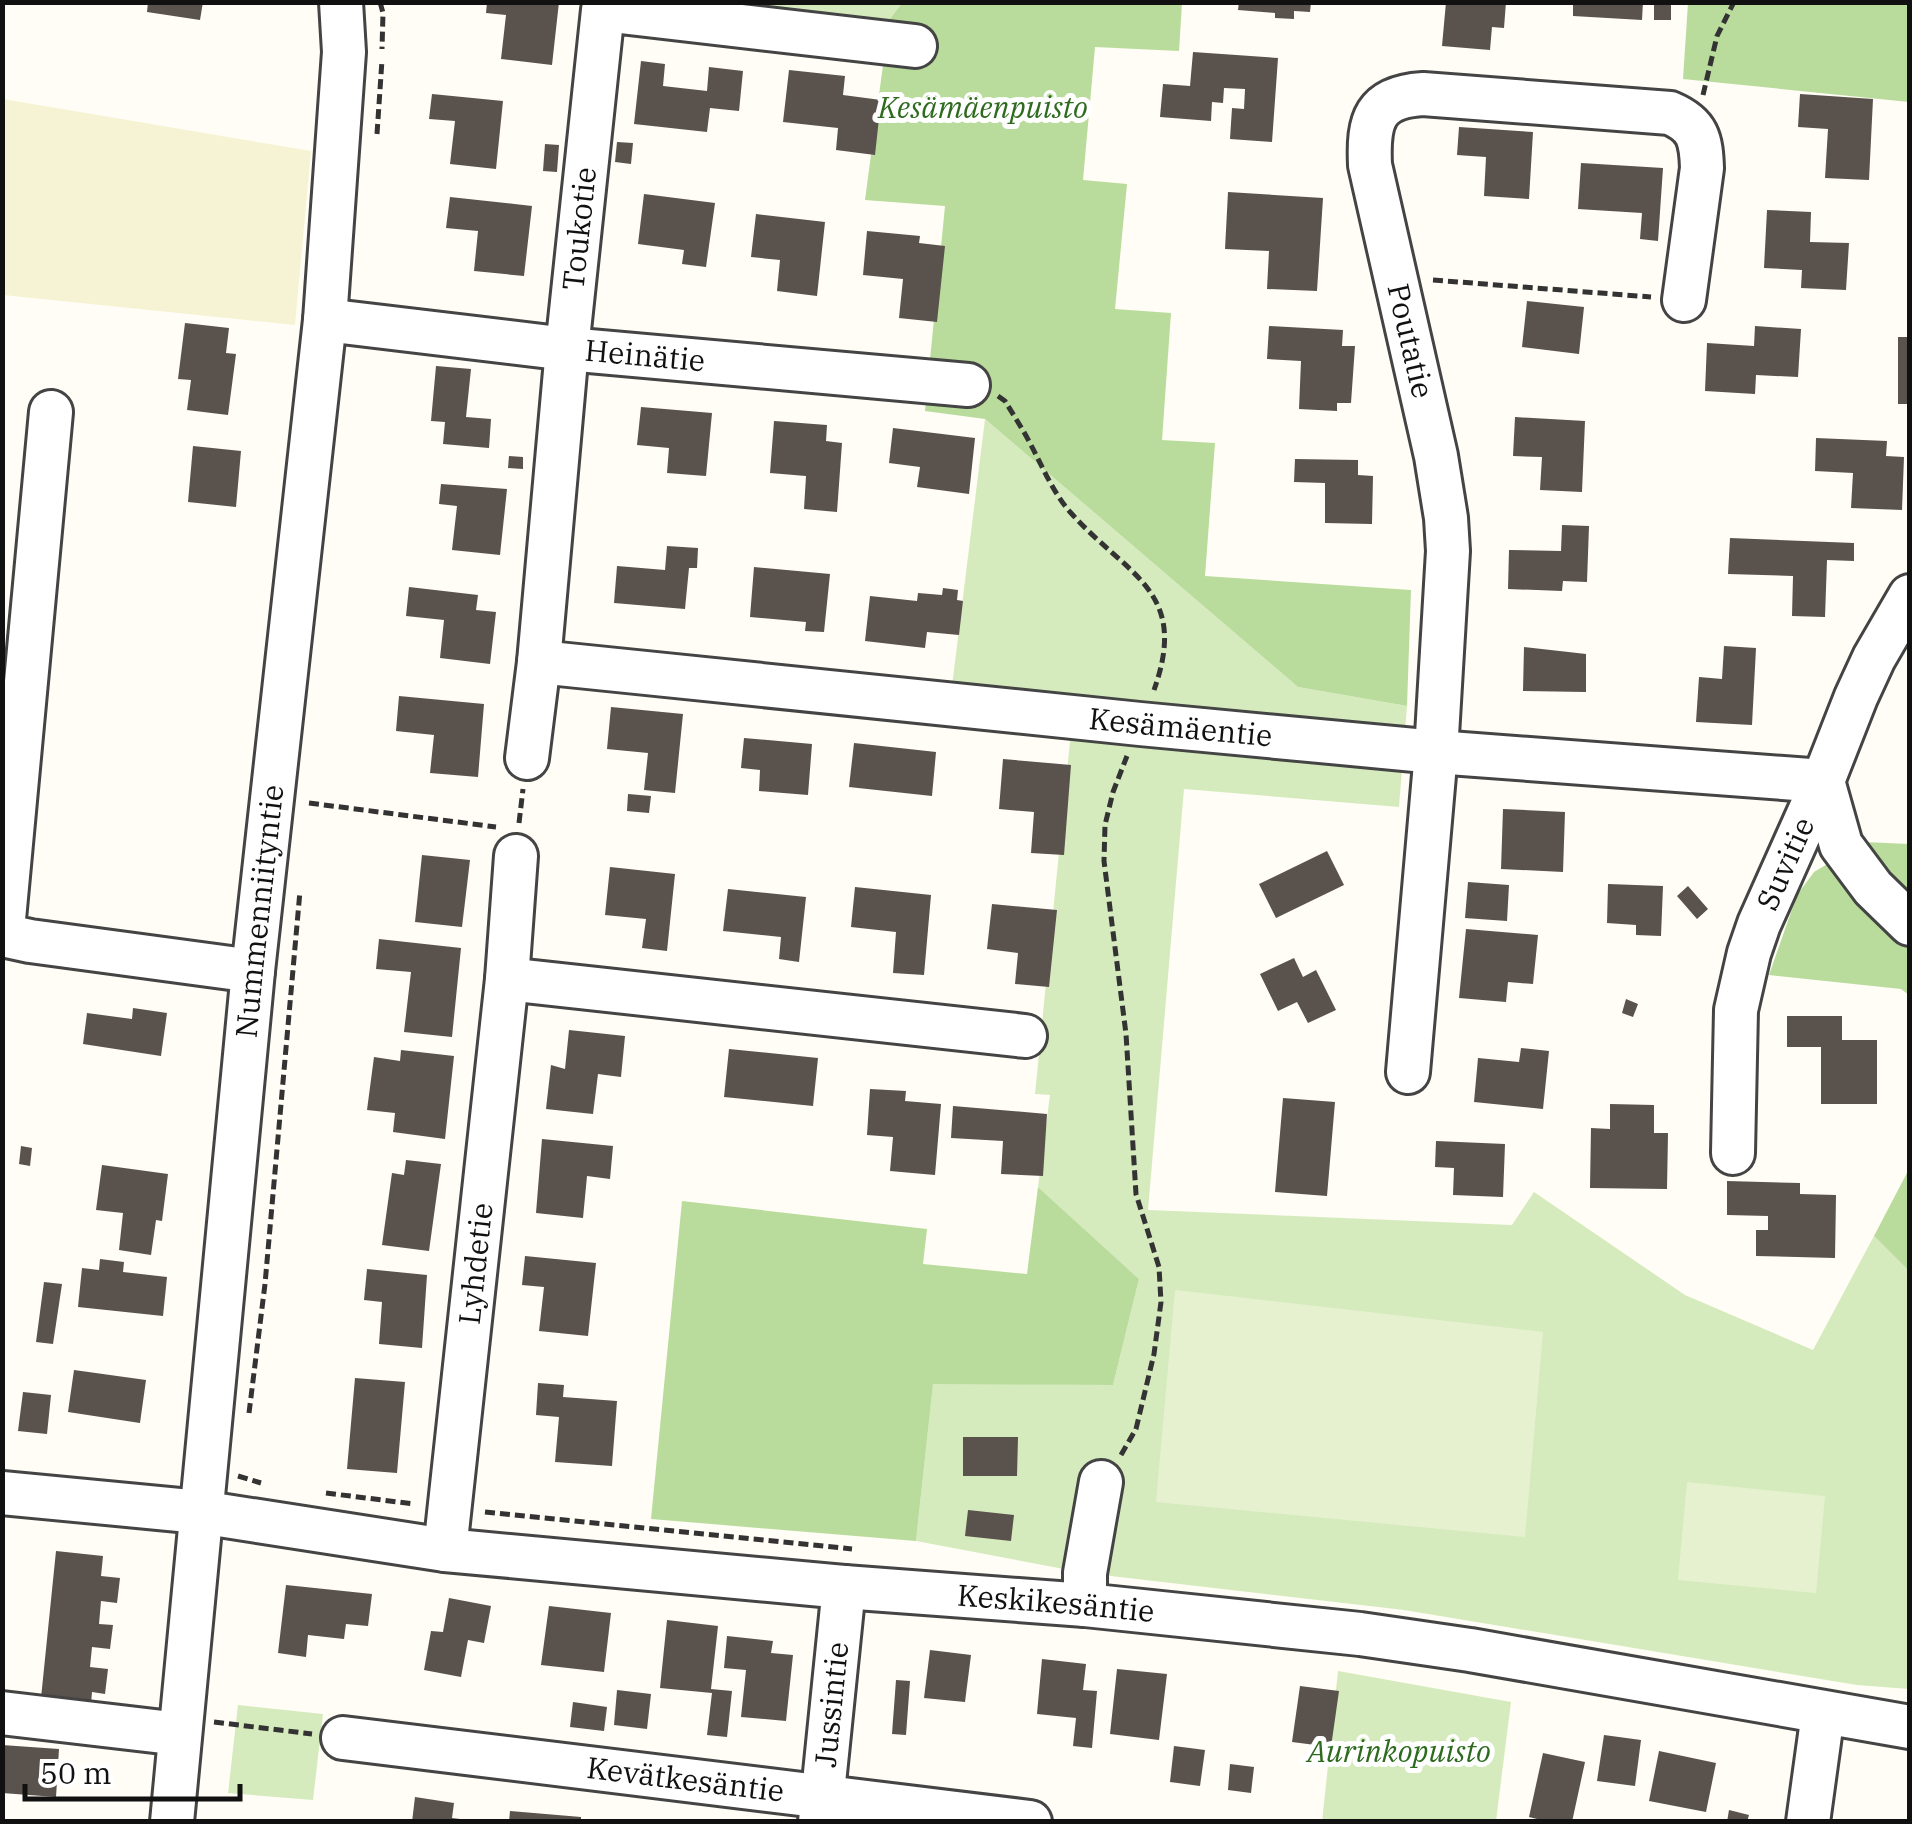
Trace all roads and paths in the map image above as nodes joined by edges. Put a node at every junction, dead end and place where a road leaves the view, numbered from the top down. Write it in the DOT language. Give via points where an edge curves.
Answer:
graph roads {
  1 [pos="340,2"];
  2 [pos="1734,2"];
  3 [pos="915,46"];
  4 [pos="1702,98"];
  5 [pos="1395,278"];
  6 [pos="1684,300"];
  7 [pos="325,320"];
  8 [pos="567,349"];
  9 [pos="968,386"];
  10 [pos="51,412"];
  11 [pos="1910,596"];
  12 [pos="539,662"];
  13 [pos="14,705"];
  14 [pos="1140,724"];
  15 [pos="1436,752"];
  16 [pos="527,758"];
  17 [pos="1823,781"];
  18 [pos="309,802"];
  19 [pos="517,842"];
  20 [pos="1910,924"];
  21 [pos="253,971"];
  22 [pos="507,979"];
  23 [pos="1025,1036"];
  24 [pos="1408,1072"];
  25 [pos="1732,1153"];
  26 [pos="1101,1482"];
  27 [pos="2,1493"];
  28 [pos="200,1512"];
  29 [pos="446,1550"];
  30 [pos="844,1587"];
  31 [pos="1085,1605"];
  32 [pos="2,1713"];
  33 [pos="1823,1713"];
  34 [pos="180,1726"];
  35 [pos="1910,1727"];
  36 [pos="344,1738"];
  37 [pos="821,1809"];
  38 [pos="172,1822"];
  39 [pos="1030,1822"];
  40 [pos="1808,1822"];
  1 -- 7 [label="street, Nummenniityntie" via="344,52"];
  2 -- 4 [label="path" via="1717,36"];
  3 -- 8 [label="street, Toukotie" via="603,10"];
  5 -- 6 [label="path"];
  5 -- 6 [label="street, Poutatie" via="1369,147 1377,114 1388,101 1423,94 1670,112 1697,132 1702,149"];
  5 -- 15 [label="street, Poutatie" via="1446,518"];
  7 -- 8 [label="street, Heinätie"];
  7 -- 21 [label="street, Nummenniityntie"];
  8 -- 9 [label="street, Heinätie"];
  8 -- 12 [label="street, Toukotie"];
  9 -- 14 [label="path" via="1005,401 1054,490 1155,598 1164,623 1162,665"];
  10 -- 13 [label="street"];
  11 -- 17 [label="street, Suvitie" via="1862,684"];
  12 -- 14 [label="street, Kesämäentie"];
  12 -- 16 [label="street, Toukotie"];
  13 -- 21 [label="street" via="7,936"];
  14 -- 15 [label="street, Kesämäentie"];
  14 -- 26 [label="path" via="1113,792 1104,861 1126,1034 1136,1194 1161,1302 1136,1429"];
  15 -- 17 [label="street, Kesämäentie"];
  15 -- 24 [label="street, Poutatie"];
  16 -- 19 [label="path"];
  17 -- 20 [label="street" via="1841,845"];
  17 -- 25 [label="street, Suvitie" via="1759,924 1742,979"];
  18 -- 19 [label="path"];
  19 -- 22 [label="street, Lyhdetie"];
  21 -- 28 [label="street, Nummenniityntie"];
  22 -- 23 [label="street"];
  22 -- 29 [label="street, Lyhdetie"];
  26 -- 31 [label="street"];
  27 -- 28 [label="street, Keskikesäntie"];
  28 -- 29 [label="street, Keskikesäntie"];
  28 -- 34 [label="street, Nummenniityntie"];
  29 -- 30 [label="street, Keskikesäntie"];
  30 -- 31 [label="street, Keskikesäntie"];
  30 -- 37 [label="street, Jussintie"];
  31 -- 33 [label="street, Keskikesäntie" via="1386,1638"];
  32 -- 34 [label="street"];
  33 -- 35 [label="street, Keskikesäntie"];
  33 -- 40 [label="street"];
  34 -- 36 [label="path"];
  34 -- 38 [label="street, Nummenniityntie"];
  36 -- 37 [label="street, Kevätkesäntie"];
  37 -- 39 [label="street, Kevätkesäntie"];
}
